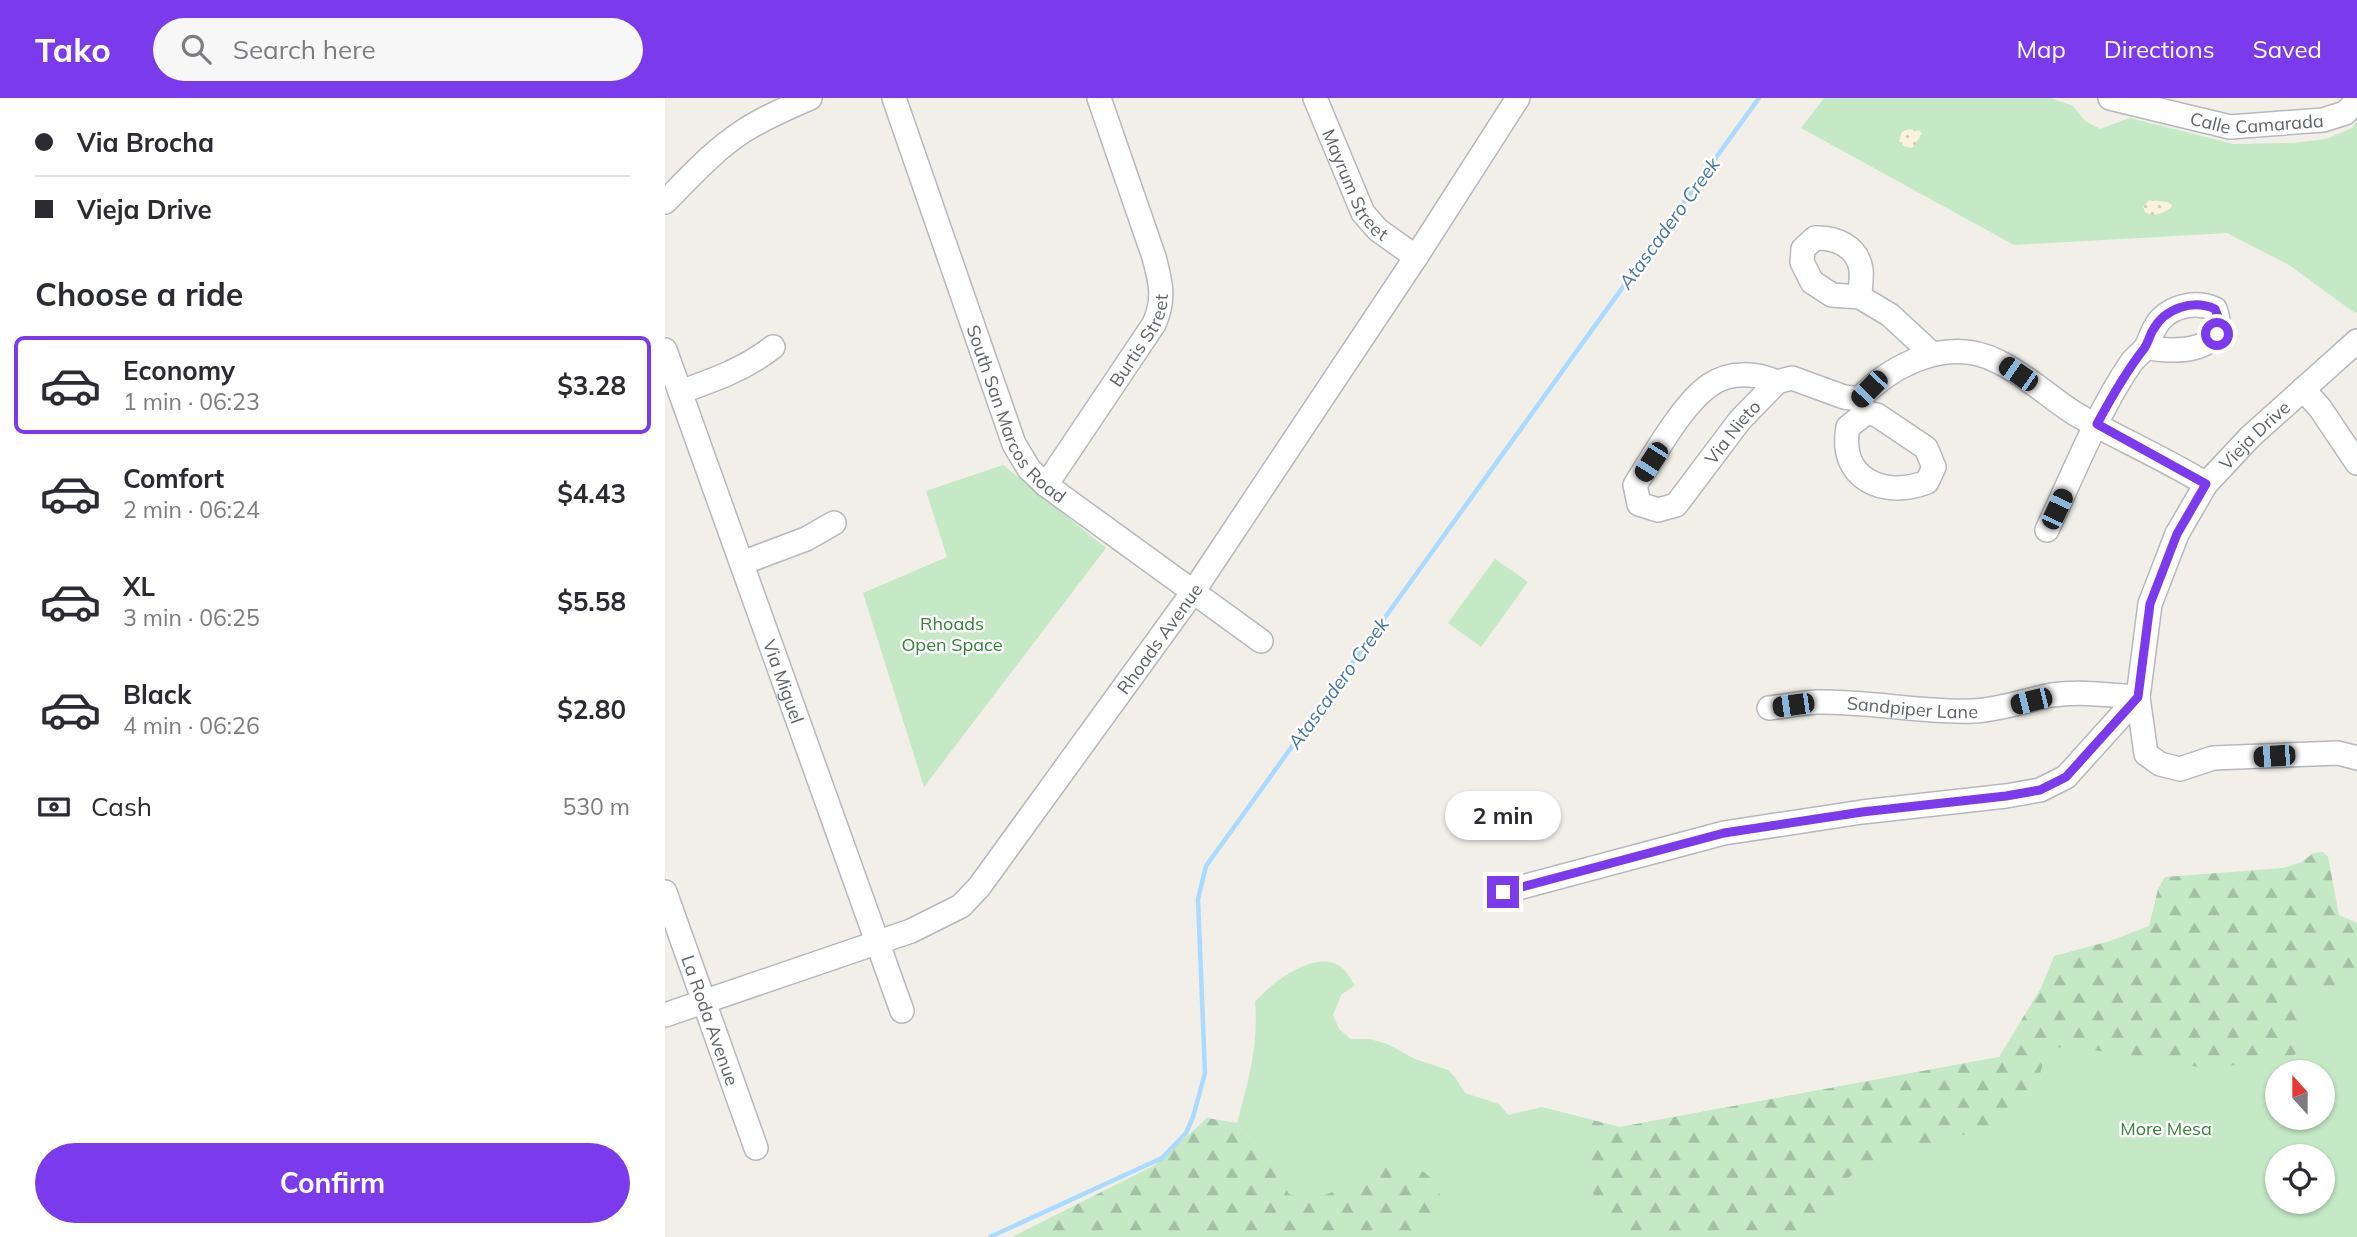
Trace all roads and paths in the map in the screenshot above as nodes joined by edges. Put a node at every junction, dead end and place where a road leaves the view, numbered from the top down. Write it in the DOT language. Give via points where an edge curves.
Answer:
graph roads {
  1 [pos="810,98"];
  2 [pos="894,98"];
  3 [pos="1099,98"];
  4 [pos="1315,98"];
  5 [pos="1518,98"];
  6 [pos="2110,98"];
  7 [pos="2357,98"];
  8 [pos="665,202"];
  9 [pos="1416,257"];
  10 [pos="1860,297"];
  11 [pos="2357,341"];
  12 [pos="773,347"];
  13 [pos="665,350"];
  14 [pos="1932,354"];
  15 [pos="2139,355"];
  16 [pos="1777,382"];
  17 [pos="2303,389"];
  18 [pos="680,391"];
  19 [pos="2097,424"];
  20 [pos="2357,463"];
  21 [pos="2206,484"];
  22 [pos="1046,485"];
  23 [pos="834,523"];
  24 [pos="2047,530"];
  25 [pos="742,563"];
  26 [pos="1193,592"];
  27 [pos="1261,640"];
  28 [pos="2138,697"];
  29 [pos="1769,708"];
  30 [pos="2357,758"];
  31 [pos="665,892"];
  32 [pos="1503,892"];
  33 [pos="878,943"];
  34 [pos="704,1002"];
  35 [pos="902,1011"];
  36 [pos="665,1015"];
  37 [pos="756,1148"];
  1 -- 8 [label="street" via="741,132"];
  2 -- 22 [label="street, South San Marcos Road" via="1013,443"];
  3 -- 22 [label="street, Burtis Street" via="1154,257 1162,306"];
  4 -- 9 [label="street, Mayrum Street" via="1363,213"];
  5 -- 9 [label="street, Rhoads Avenue"];
  6 -- 7 [label="street, Calle Camarada" via="2230,127 2323,120 2345,113"];
  9 -- 26 [label="street, Rhoads Avenue"];
  10 -- 14 [label="street" via="1890,315"];
  11 -- 17 [label="street, Vieja Drive"];
  12 -- 18 [label="street" via="727,375"];
  13 -- 18 [label="street, Via Miguel"];
  14 -- 16 [label="street" via="1885,377 1863,406 1792,378"];
  14 -- 19 [label="street" via="1962,352 2000,362"];
  15 -- 19 [label="street"];
  16 -- 16 [label="street, Via Nieto" via="1740,420 1676,505 1658,510 1639,504 1635,485 1685,410 1709,385 1728,376 1760,375"];
  17 -- 20 [label="street"];
  17 -- 21 [label="street, Vieja Drive"];
  18 -- 25 [label="street, Via Miguel"];
  19 -- 21 [label="street"];
  19 -- 24 [label="street"];
  21 -- 28 [label="street, Vieja Drive" via="2177,534 2150,604"];
  22 -- 26 [label="street, South San Marcos Road"];
  23 -- 25 [label="street" via="806,539"];
  25 -- 33 [label="street, Via Miguel"];
  26 -- 27 [label="street, South San Marcos Road"];
  26 -- 33 [label="street, Rhoads Avenue" via="979,887 961,906 936,920"];
  28 -- 29 [label="street, Sandpiper Lane" via="2084,692 1975,711 1816,702"];
  28 -- 30 [label="street, Vieja Drive" via="2146,754 2160,764 2180,769 2213,758 2302,754 2338,753"];
  28 -- 32 [label="street" via="2066,777 2040,790 1724,833"];
  31 -- 34 [label="street, La Roda Avenue"];
  33 -- 34 [label="street, Rhoads Avenue"];
  33 -- 35 [label="street, Via Miguel"];
  34 -- 36 [label="street, Rhoads Avenue"];
  34 -- 37 [label="street, La Roda Avenue"];
}
